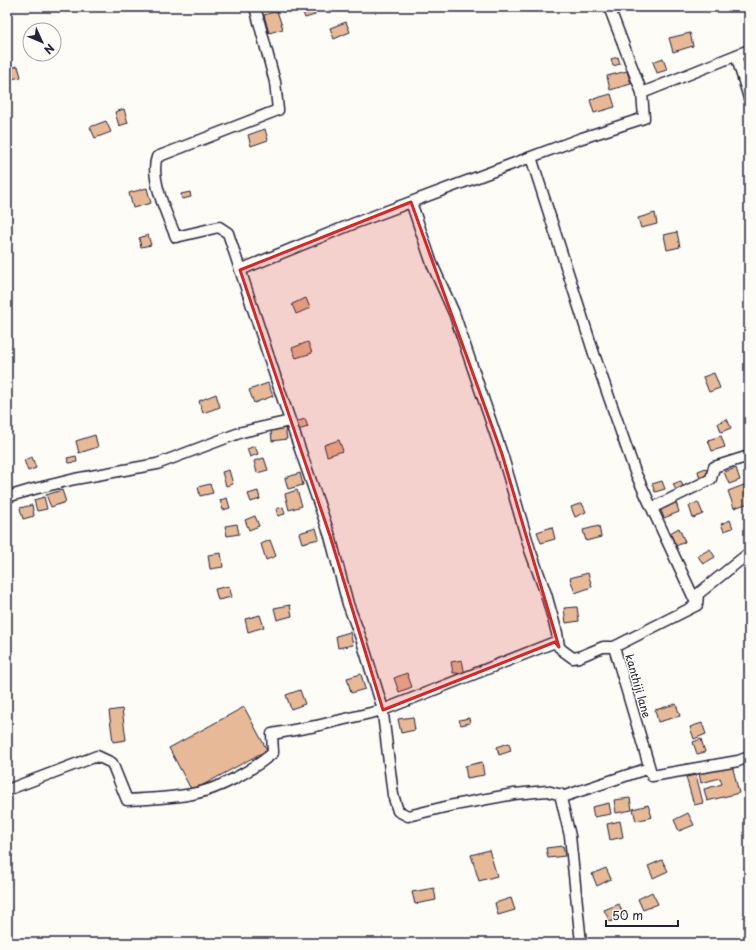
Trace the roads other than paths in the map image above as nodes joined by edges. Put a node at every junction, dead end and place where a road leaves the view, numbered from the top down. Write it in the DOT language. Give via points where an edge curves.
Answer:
graph roads {
  1 [pos="255,7"];
  2 [pos="609,7"];
  3 [pos="749,50"];
  4 [pos="736,55"];
  5 [pos="642,93"];
  6 [pos="749,98"];
  7 [pos="531,157"];
  8 [pos="411,202"];
  9 [pos="240,270"];
  10 [pos="290,421"];
  11 [pos="749,456"];
  12 [pos="7,497"];
  13 [pos="652,508"];
  14 [pos="749,553"];
  15 [pos="697,605"];
  16 [pos="559,647"];
  17 [pos="614,647"];
  18 [pos="383,710"];
  19 [pos="749,757"];
  20 [pos="649,768"];
  21 [pos="7,790"];
  22 [pos="560,794"];
  23 [pos="581,943"];
  1 -- 9 [label="street" via="275,82 278,110 157,157 154,164 164,209 176,237 219,227 228,233"];
  2 -- 5 [label="street"];
  3 -- 4 [label="street"];
  4 -- 5 [label="street"];
  4 -- 6 [label="street"];
  5 -- 7 [label="street" via="644,118"];
  7 -- 8 [label="street"];
  7 -- 13 [label="street" via="595,357 635,472"];
  8 -- 9 [label="street"];
  8 -- 16 [label="street" via="432,264 454,313 502,454 530,550 546,594"];
  9 -- 10 [label="street"];
  10 -- 12 [label="street" via="242,432 157,464 75,478"];
  10 -- 18 [label="street" via="330,536 348,604"];
  11 -- 13 [label="street" via="714,467 711,479"];
  13 -- 15 [label="street"];
  14 -- 15 [label="street" via="698,594"];
  15 -- 17 [label="street, kanthiji lane"];
  16 -- 17 [label="street" via="573,658 603,647"];
  16 -- 18 [label="street" via="555,642"];
  17 -- 20 [label="street, kanthiji lane"];
  18 -- 21 [label="street" via="272,734 273,753 257,766 222,784 192,794 127,800 112,763 97,756"];
  18 -- 22 [label="street" via="393,795 398,811 408,816 514,794 547,791"];
  19 -- 20 [label="street" via="652,776"];
  20 -- 22 [label="street" via="566,796"];
  22 -- 23 [label="street" via="570,836"];
}
